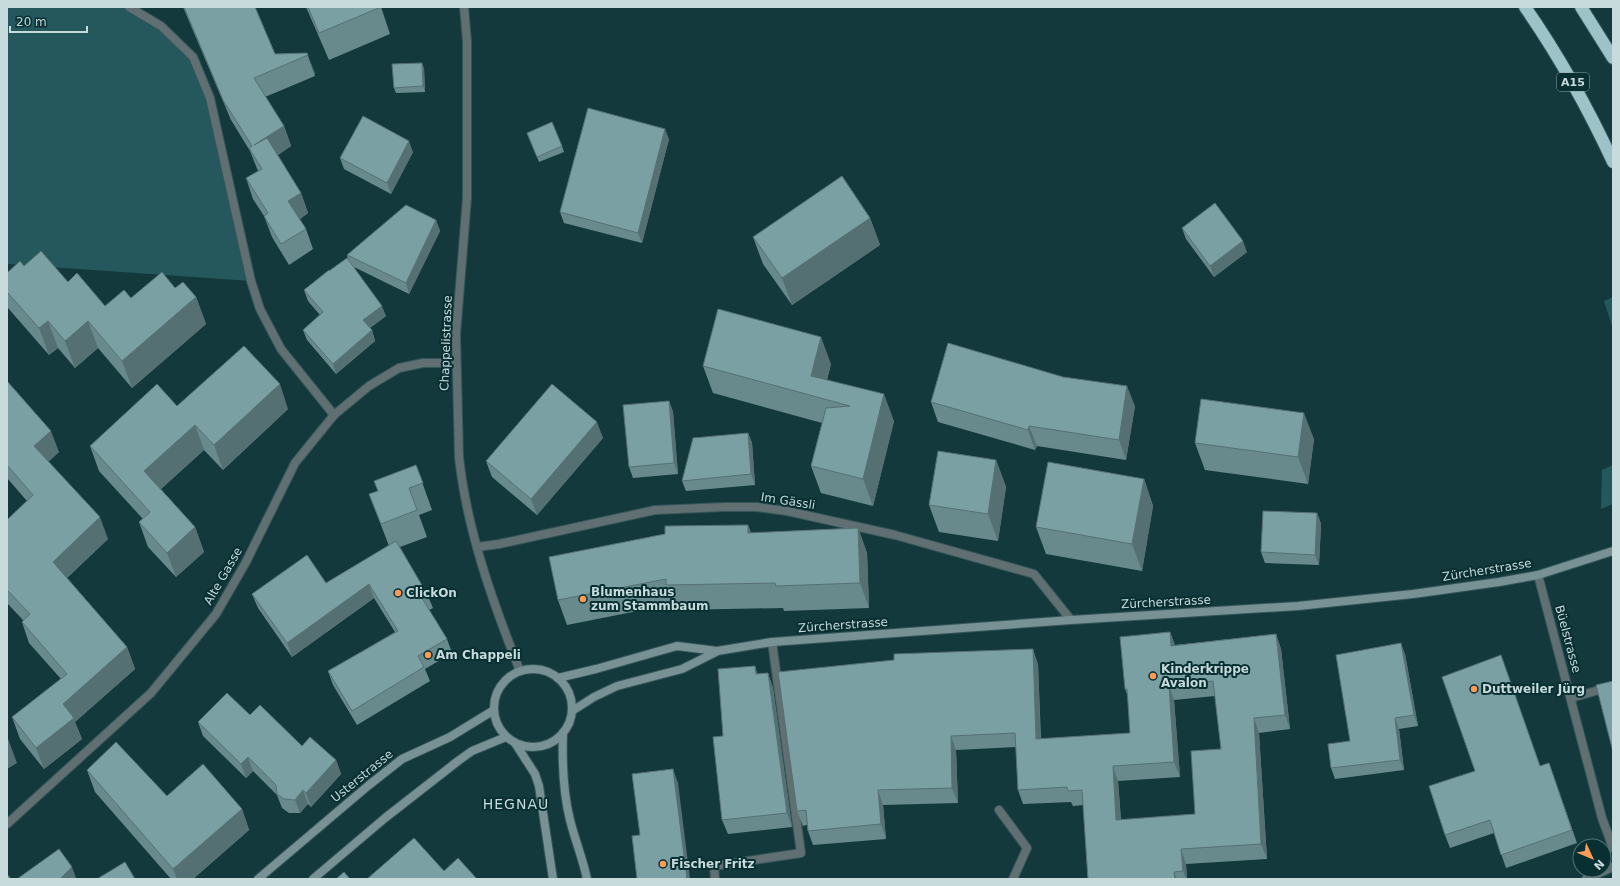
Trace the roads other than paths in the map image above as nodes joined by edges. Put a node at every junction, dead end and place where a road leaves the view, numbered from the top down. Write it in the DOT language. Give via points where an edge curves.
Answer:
graph roads {
  1 [pos="129,7"];
  2 [pos="464,7"];
  3 [pos="1525,7"];
  4 [pos="1581,7"];
  5 [pos="1613,58"];
  6 [pos="1613,162"];
  7 [pos="456,363"];
  8 [pos="334,416"];
  9 [pos="477,547"];
  10 [pos="1613,551"];
  11 [pos="1538,575"];
  12 [pos="1071,620"];
  13 [pos="772,642"];
  14 [pos="717,651"];
  15 [pos="520,671"];
  16 [pos="558,678"];
  17 [pos="1613,686"];
  18 [pos="1571,698"];
  19 [pos="494,710"];
  20 [pos="572,711"];
  21 [pos="563,733"];
  22 [pos="506,737"];
  23 [pos="515,743"];
  24 [pos="999,810"];
  25 [pos="7,824"];
  26 [pos="1613,848"];
  27 [pos="1613,867"];
  28 [pos="258,879"];
  29 [pos="313,879"];
  30 [pos="554,879"];
  31 [pos="587,879"];
  32 [pos="716,879"];
  33 [pos="1013,879"];
  34 [pos="1586,879"];
  1 -- 8 [label="street" via="161,26 193,57 210,98 251,281 260,309 281,349"];
  2 -- 7 [label="street, Chappelistrasse" via="467,42 467,198"];
  3 -- 6 [label="highway, A15" via="1572,80"];
  4 -- 5 [label="highway"];
  7 -- 8 [label="street, Alte Gasse" via="423,363 399,368 369,386"];
  7 -- 9 [label="street, Chappelistrasse" via="460,471"];
  8 -- 25 [label="street, Alte Gasse" via="295,463 246,562 216,614 151,693"];
  9 -- 12 [label="street, Im Gässli" via="655,510 765,508 895,535 1034,574"];
  9 -- 15 [label="street, Chappelistrasse"];
  10 -- 11 [label="main road, Zürcherstrasse"];
  11 -- 12 [label="main road, Zürcherstrasse" via="1361,600"];
  11 -- 18 [label="street, Büelstrasse"];
  12 -- 13 [label="main road, Zürcherstrasse"];
  13 -- 14 [label="main road, Zürcherstrasse"];
  13 -- 32 [label="street" via="800,853 714,866"];
  14 -- 16 [label="main road, Zürcherstrasse" via="676,646"];
  14 -- 20 [label="main road, Zürcherstrasse" via="682,668 617,686"];
  15 -- 16 [label="main road" via="546,671"];
  15 -- 19 [label="main road" via="509,677 501,686"];
  16 -- 20 [label="main road" via="566,687"];
  17 -- 18 [label="street"];
  18 -- 26 [label="street, Büelstrasse" via="1602,818"];
  19 -- 22 [label="main road" via="496,720"];
  19 -- 28 [label="main road, Usterstrasse" via="450,737 402,759"];
  20 -- 21 [label="main road" via="570,723"];
  21 -- 23 [label="main road" via="553,742 541,747"];
  21 -- 31 [label="main road" via="562,769 570,818"];
  22 -- 23 [label="main road"];
  22 -- 29 [label="main road" via="472,751 458,761"];
  23 -- 30 [label="main road" via="535,774 539,786"];
  24 -- 33 [label="street" via="1026,848"];
  27 -- 34 [label="street"];
}
